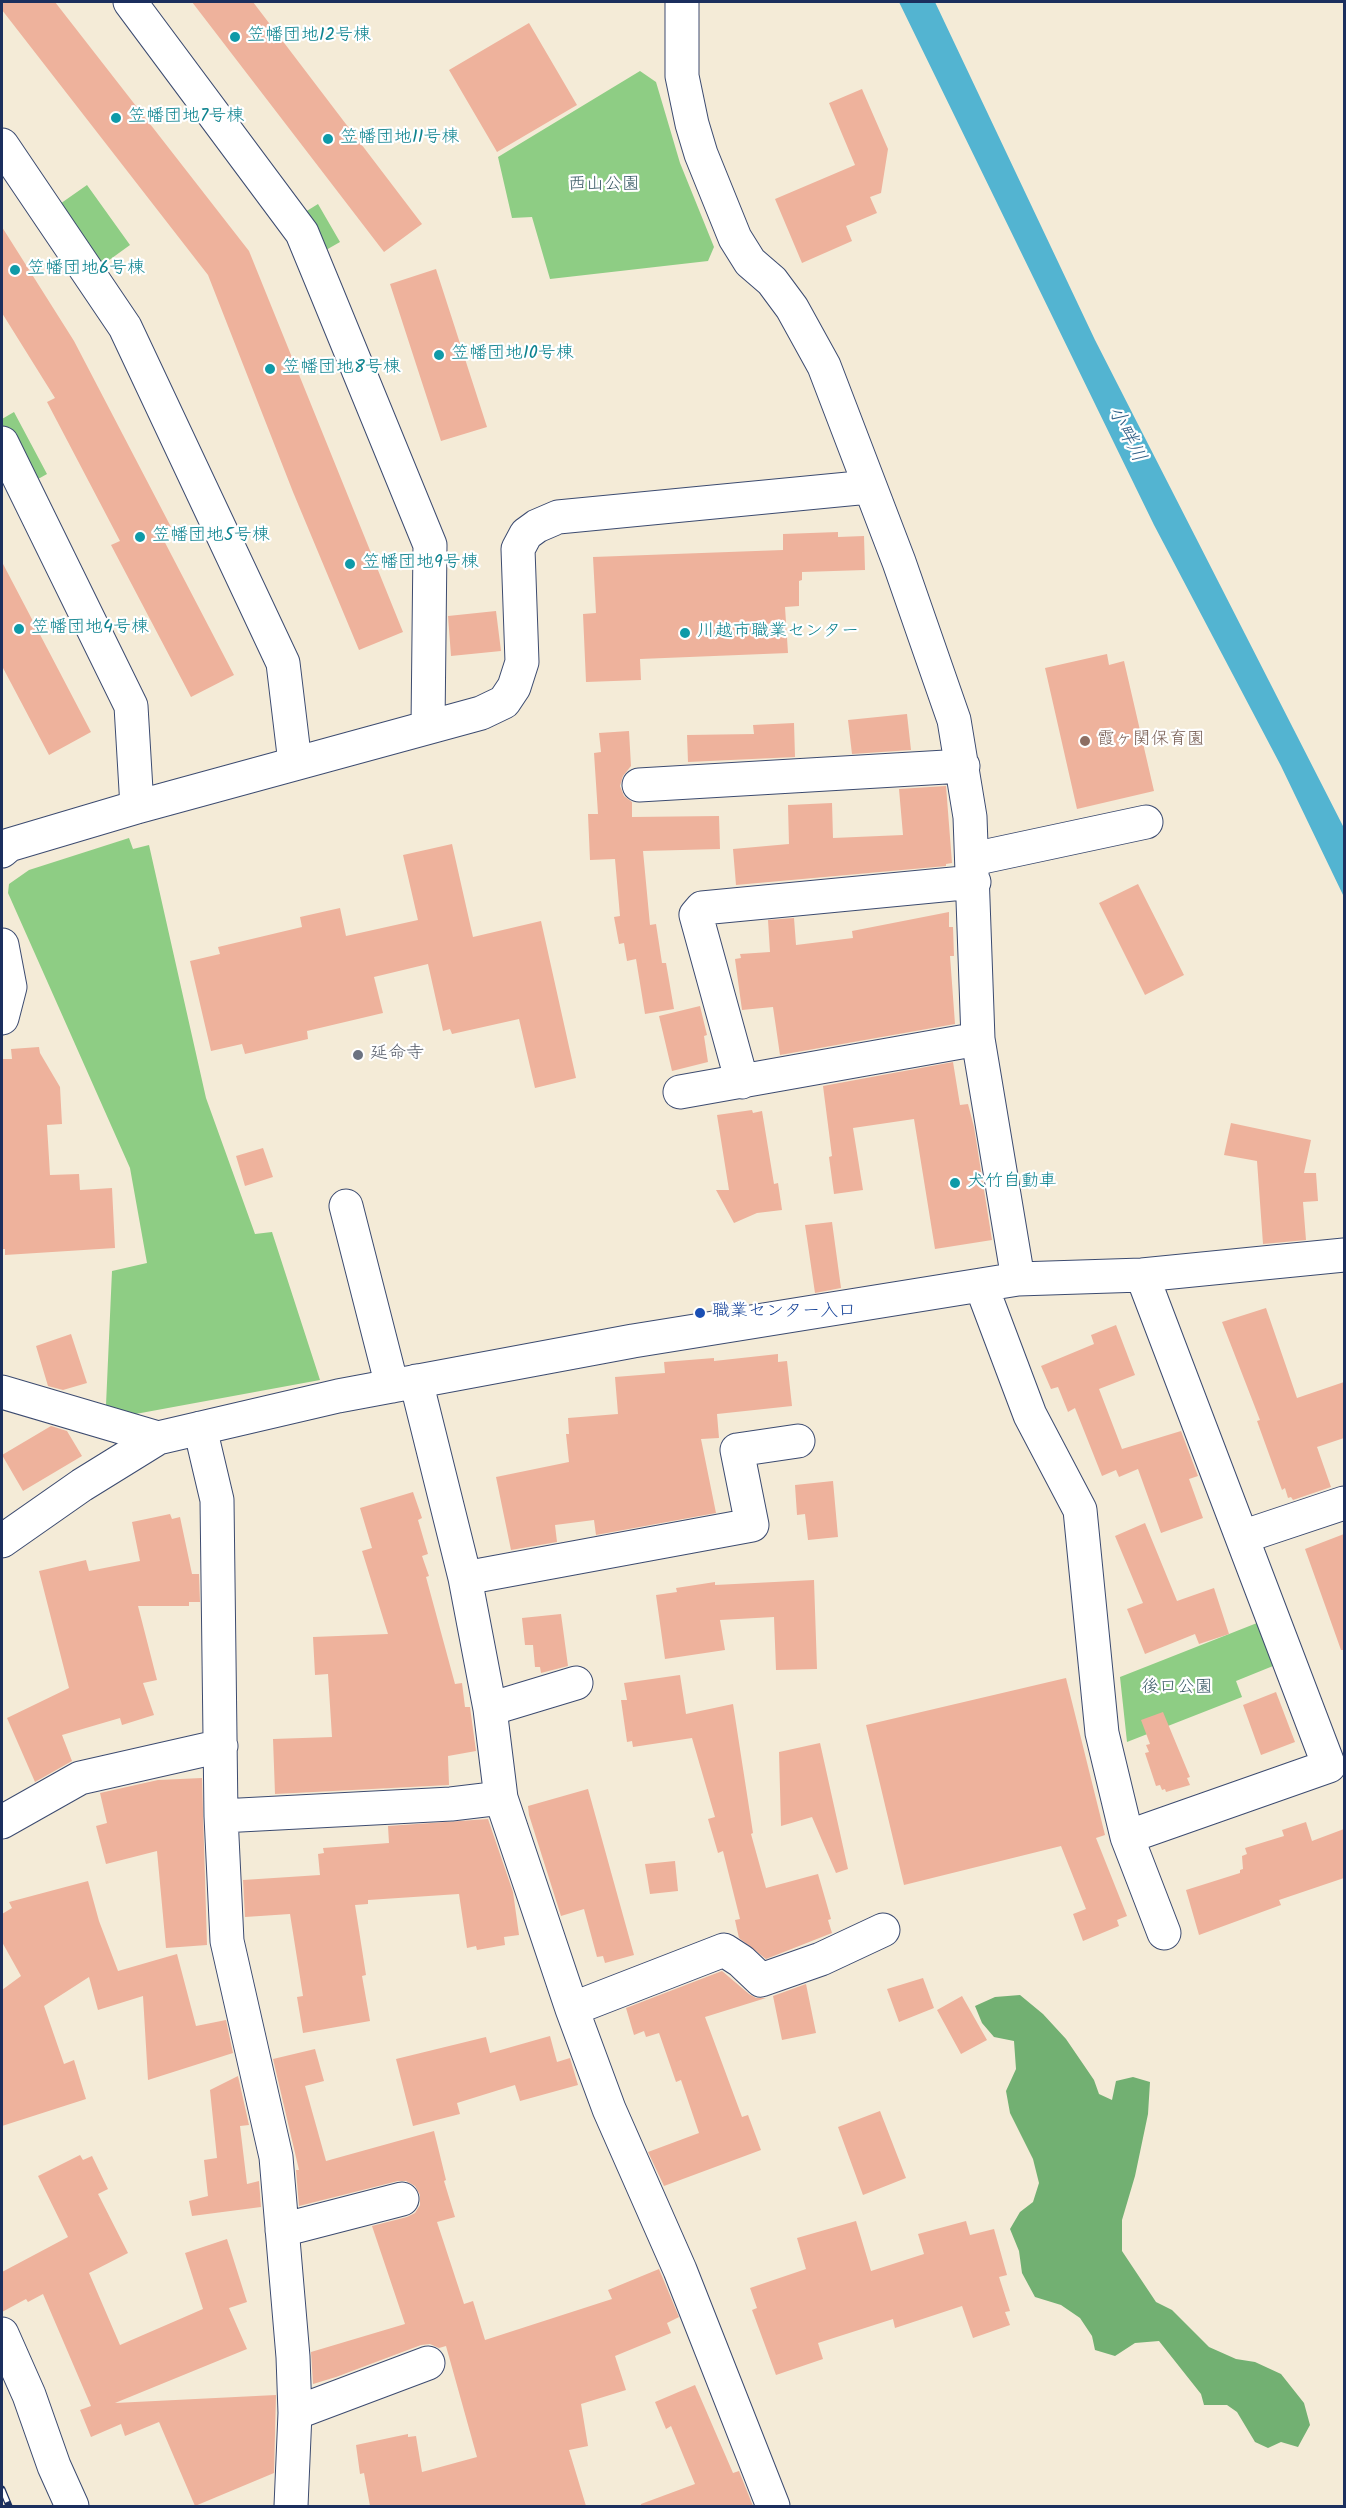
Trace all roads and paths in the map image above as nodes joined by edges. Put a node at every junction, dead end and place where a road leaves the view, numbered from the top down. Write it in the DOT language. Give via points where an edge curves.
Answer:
graph roads {
  1 [pos="130,2"];
  2 [pos="682,2"];
  3 [pos="2,145"];
  4 [pos="2,443"];
  5 [pos="870,487"];
  6 [pos="429,726"];
  7 [pos="295,763"];
  8 [pos="963,766"];
  9 [pos="639,785"];
  10 [pos="137,807"];
  11 [pos="1146,822"];
  12 [pos="4,842"];
  13 [pos="974,871"];
  14 [pos="2,945"];
  15 [pos="2,1018"];
  16 [pos="978,1039"];
  17 [pos="742,1082"];
  18 [pos="680,1092"];
  19 [pos="346,1206"];
  20 [pos="1344,1255"];
  21 [pos="1142,1275"];
  22 [pos="1018,1279"];
  23 [pos="981,1285"];
  24 [pos="404,1384"];
  25 [pos="2,1392"];
  26 [pos="200,1428"];
  27 [pos="158,1438"];
  28 [pos="798,1441"];
  29 [pos="1344,1503"];
  30 [pos="1242,1537"];
  31 [pos="2,1541"];
  32 [pos="465,1578"];
  33 [pos="576,1683"];
  34 [pos="490,1709"];
  35 [pos="221,1746"];
  36 [pos="1336,1763"];
  37 [pos="501,1798"];
  38 [pos="221,1816"];
  39 [pos="2,1822"];
  40 [pos="1127,1837"];
  41 [pos="883,1930"];
  42 [pos="1164,1933"];
  43 [pos="572,2009"];
  44 [pos="402,2199"];
  45 [pos="282,2230"];
  46 [pos="2,2334"];
  47 [pos="428,2363"];
  48 [pos="295,2413"];
  49 [pos="72,2506"];
  50 [pos="291,2506"];
  51 [pos="773,2506"];
  1 -- 6 [label="street" via="302,233 430,545"];
  2 -- 5 [label="street" via="682,76 701,154 735,238 750,262 772,281 792,308 824,366"];
  3 -- 7 [label="street" via="125,327 283,663"];
  4 -- 10 [label="street" via="131,706"];
  5 -- 6 [label="street" via="558,517 537,526 526,534 518,549 522,662 514,687 504,702 481,713"];
  5 -- 8 [label="street" via="942,682"];
  6 -- 7 [label="street"];
  7 -- 10 [label="street"];
  8 -- 9 [label="street"];
  8 -- 13 [label="street"];
  10 -- 12 [label="street"];
  11 -- 13 [label="street"];
  13 -- 16 [label="street"];
  13 -- 17 [label="street" via="702,908 696,915"];
  14 -- 15 [label="street" via="10,987"];
  16 -- 17 [label="street"];
  16 -- 22 [label="street"];
  17 -- 18 [label="street"];
  19 -- 24 [label="street"];
  20 -- 21 [label="street"];
  21 -- 22 [label="street"];
  21 -- 30 [label="street"];
  22 -- 23 [label="street"];
  23 -- 24 [label="street" via="633,1341"];
  23 -- 40 [label="street" via="1030,1415 1080,1510 1102,1732"];
  24 -- 26 [label="street"];
  24 -- 32 [label="street"];
  25 -- 27 [label="street"];
  26 -- 27 [label="street"];
  26 -- 35 [label="street" via="217,1500"];
  27 -- 31 [label="street"];
  28 -- 32 [label="street" via="737,1450 752,1525"];
  29 -- 30 [label="street"];
  30 -- 36 [label="street"];
  32 -- 34 [label="street"];
  33 -- 34 [label="street"];
  34 -- 37 [label="street"];
  35 -- 38 [label="street"];
  35 -- 39 [label="street" via="80,1778"];
  36 -- 40 [label="street"];
  37 -- 38 [label="street"];
  37 -- 43 [label="street"];
  38 -- 45 [label="street" via="227,1941 276,2157"];
  40 -- 42 [label="street"];
  41 -- 43 [label="street" via="821,1959 761,1980 724,1950"];
  43 -- 51 [label="street" via="609,2109 680,2270"];
  44 -- 45 [label="street"];
  45 -- 48 [label="street"];
  46 -- 49 [label="street"];
  47 -- 48 [label="street"];
  48 -- 50 [label="street"];
}
